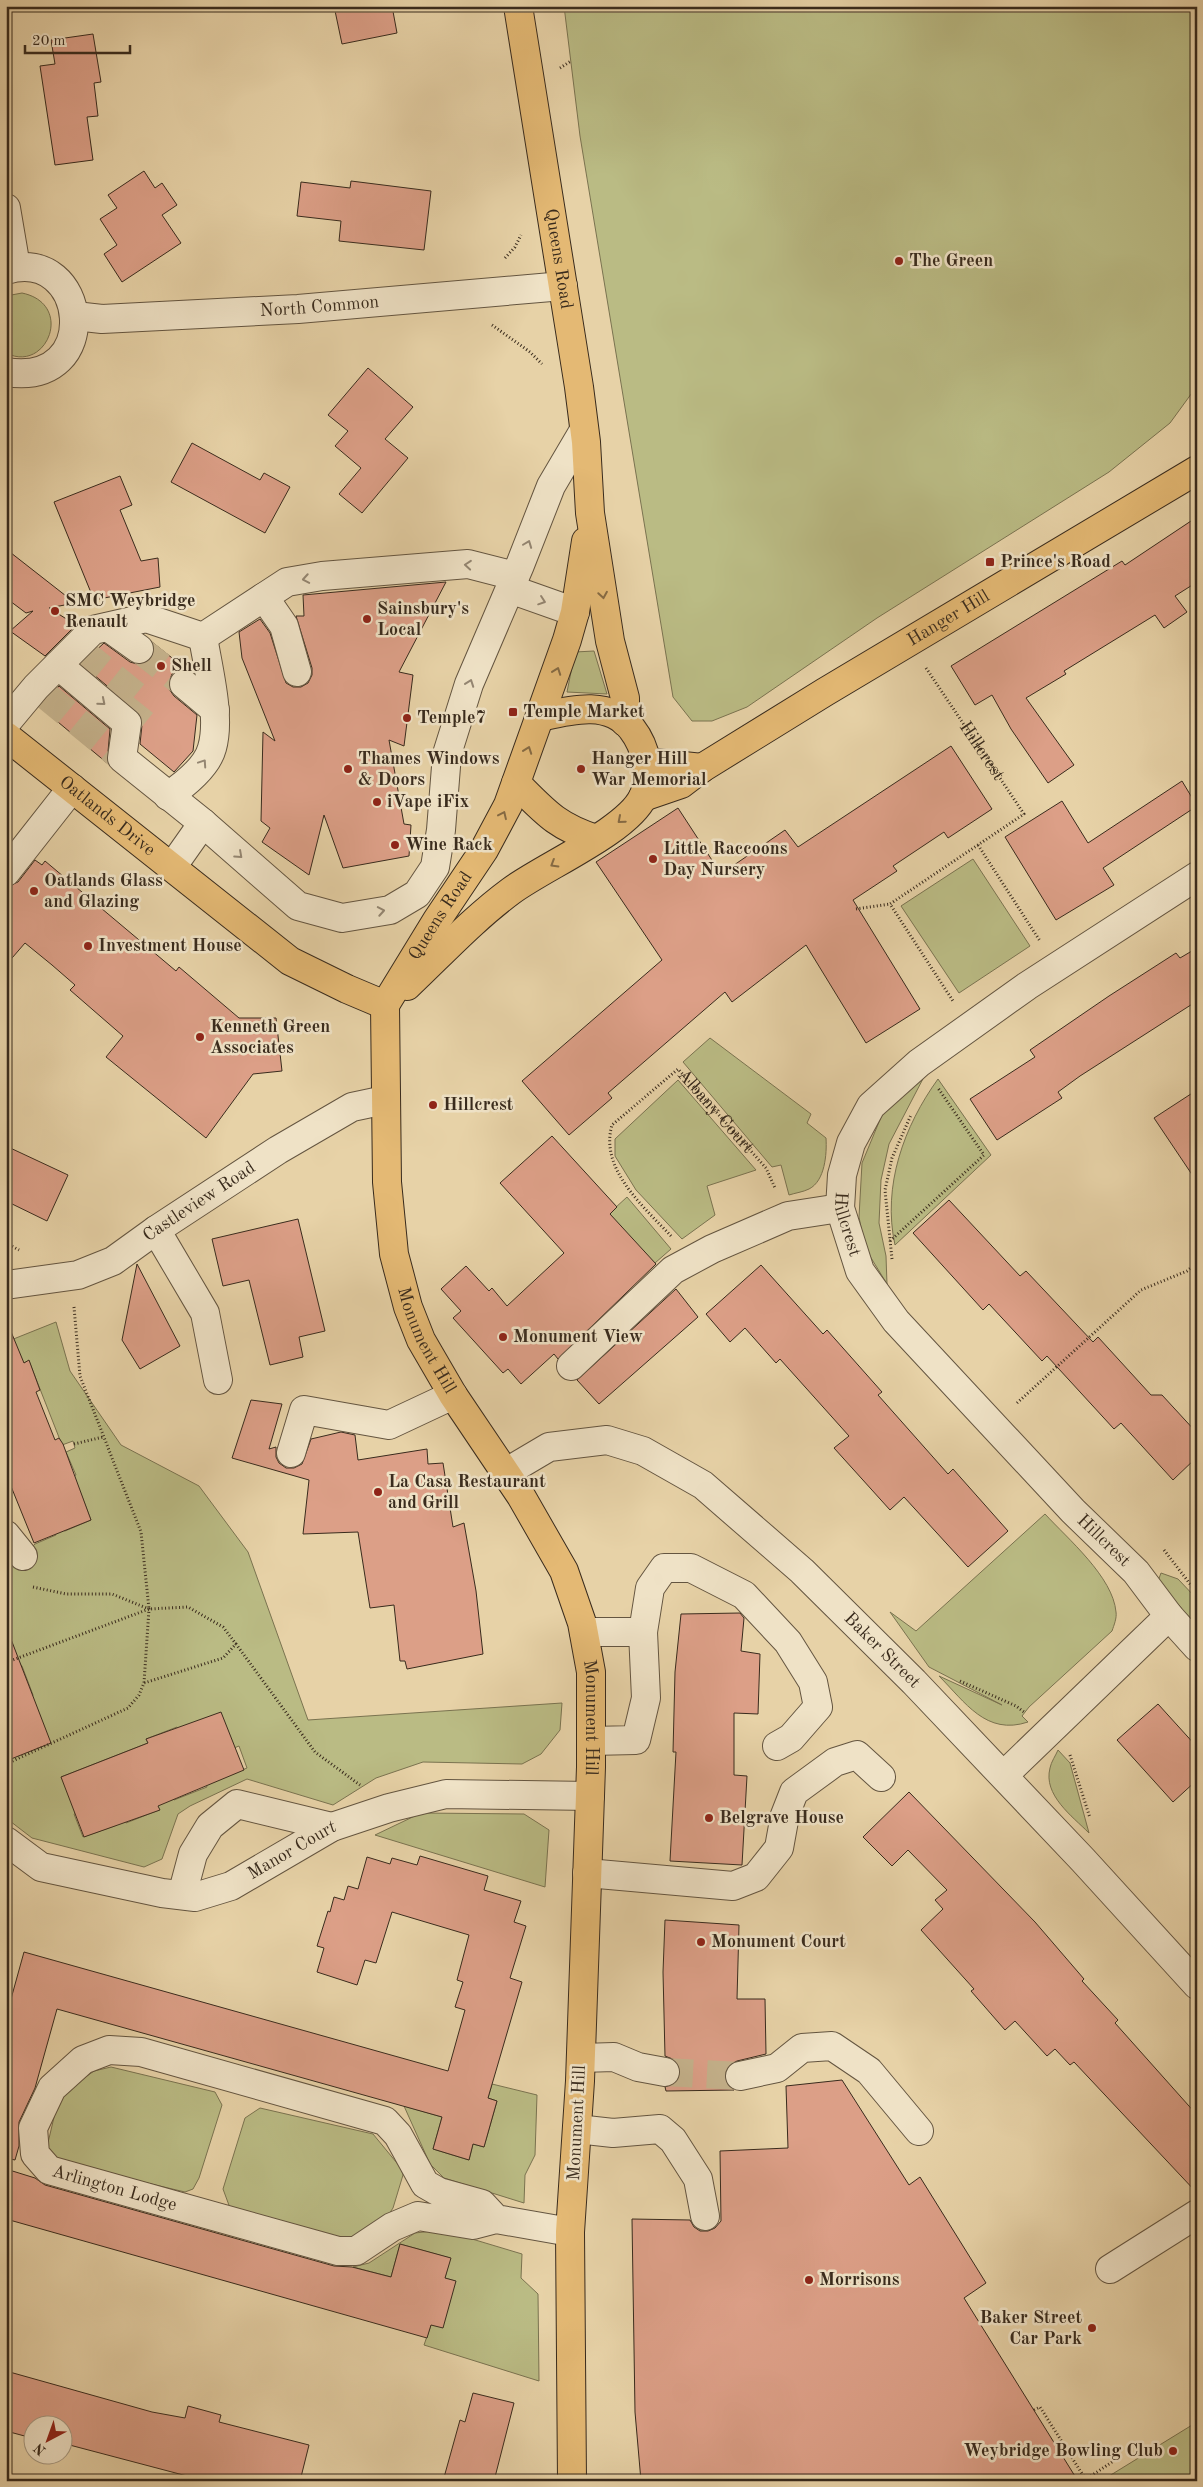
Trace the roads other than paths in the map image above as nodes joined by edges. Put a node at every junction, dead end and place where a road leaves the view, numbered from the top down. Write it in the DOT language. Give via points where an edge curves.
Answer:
graph roads {
  1 [pos="518,6"];
  2 [pos="6,208"];
  3 [pos="11,268"];
  4 [pos="563,286"];
  5 [pos="75,316"];
  6 [pos="6,372"];
  7 [pos="584,430"];
  8 [pos="1197,470"];
  9 [pos="590,513"];
  10 [pos="513,582"];
  11 [pos="264,597"];
  12 [pos="575,612"];
  13 [pos="108,627"];
  14 [pos="203,636"];
  15 [pos="139,648"];
  16 [pos="71,655"];
  17 [pos="297,672"];
  18 [pos="184,684"];
  19 [pos="215,710"];
  20 [pos="540,717"];
  21 [pos="625,722"];
  22 [pos="6,723"];
  23 [pos="6,736"];
  24 [pos="646,762"];
  25 [pos="702,768"];
  26 [pos="516,783"];
  27 [pos="72,788"];
  28 [pos="168,796"];
  29 [pos="643,797"];
  30 [pos="202,823"];
  31 [pos="596,839"];
  32 [pos="172,867"];
  33 [pos="435,867"];
  34 [pos="6,872"];
  35 [pos="1197,876"];
  36 [pos="458,888"];
  37 [pos="385,1005"];
  38 [pos="385,1100"];
  39 [pos="840,1208"];
  40 [pos="156,1230"];
  41 [pos="6,1285"];
  42 [pos="571,1366"];
  43 [pos="218,1380"];
  44 [pos="452,1396"];
  45 [pos="291,1453"];
  46 [pos="505,1473"];
  47 [pos="1169,1616"];
  48 [pos="584,1632"];
  49 [pos="643,1632"];
  50 [pos="1197,1647"];
  51 [pos="591,1741"];
  52 [pos="778,1746"];
  53 [pos="1004,1775"];
  54 [pos="881,1777"];
  55 [pos="590,1796"];
  56 [pos="332,1827"];
  57 [pos="6,1841"];
  58 [pos="586,1873"];
  59 [pos="182,1895"];
  60 [pos="1197,1985"];
  61 [pos="581,2058"];
  62 [pos="665,2072"];
  63 [pos="740,2076"];
  64 [pos="577,2129"];
  65 [pos="919,2132"];
  66 [pos="1197,2214"];
  67 [pos="705,2216"];
  68 [pos="496,2219"];
  69 [pos="570,2232"];
  70 [pos="1110,2269"];
  71 [pos="572,2481"];
  1 -- 4 [label="main road, Queens Road"];
  2 -- 3 [label="street"];
  3 -- 5 [label="street" via="33,268 49,274 71,299"];
  4 -- 5 [label="street, North Common" via="298,309 102,319"];
  4 -- 7 [label="main road, Queens Road"];
  5 -- 6 [label="street" via="74,333 67,350 55,363 39,372"];
  7 -- 9 [label="main road, Queens Road"];
  10 -- 7 [label="street, one-way" via="551,486"];
  8 -- 25 [label="main road, Hanger Hill"];
  9 -- 12 [label="main road, Queens Road"];
  9 -- 21 [label="main road, Queens Road, one-way" via="610,641 625,698"];
  10 -- 11 [label="street, one-way" via="468,564 322,576 287,582"];
  10 -- 12 [label="street, one-way"];
  33 -- 10 [label="street, one-way" via="446,754 469,684"];
  11 -- 14 [label="street"];
  11 -- 17 [label="street" via="284,626"];
  20 -- 12 [label="main road, Queens Road, one-way"];
  13 -- 14 [label="street" via="146,618"];
  13 -- 15 [label="street"];
  13 -- 16 [label="street" via="93,630"];
  14 -- 19 [label="street"];
  16 -- 22 [label="street"];
  16 -- 28 [label="street, one-way" via="126,723 122,758"];
  18 -- 19 [label="street"];
  28 -- 19 [label="street, one-way" via="187,783 212,749"];
  20 -- 21 [label="main road" via="591,708"];
  26 -- 20 [label="main road, Queens Road, one-way"];
  21 -- 24 [label="main road" via="638,740"];
  23 -- 27 [label="main road, Oatlands Drive"];
  24 -- 25 [label="main road"];
  24 -- 29 [label="main road" via="647,786"];
  25 -- 29 [label="main road, Hanger Hill" via="681,784"];
  26 -- 31 [label="main road" via="552,819"];
  36 -- 26 [label="main road, Queens Road, one-way" via="497,828"];
  27 -- 32 [label="main road, Oatlands Drive"];
  27 -- 34 [label="street"];
  28 -- 30 [label="street"];
  29 -- 31 [label="main road, Hanger Hill, one-way" via="620,821"];
  30 -- 32 [label="street"];
  30 -- 33 [label="street, one-way" via="298,906 342,918 390,910 417,894"];
  31 -- 37 [label="main road, Hanger Hill, one-way" via="509,892"];
  32 -- 37 [label="main road, Oatlands Drive" via="290,961"];
  33 -- 36 [label="street"];
  35 -- 39 [label="street, Hillcrest" via="1056,967 944,1045 871,1106 851,1143 842,1175"];
  36 -- 37 [label="main road, Queens Road"];
  37 -- 38 [label="main road, Monument Hill"];
  38 -- 40 [label="street, Castleview Road" via="352,1107 278,1150"];
  38 -- 44 [label="main road, Monument Hill" via="386,1182 394,1254 414,1323"];
  39 -- 42 [label="street" via="788,1216 673,1270"];
  39 -- 47 [label="street, Hillcrest" via="860,1271 896,1321 1073,1511 1136,1572"];
  40 -- 41 [label="street, Castleview Road" via="113,1261 70,1276"];
  40 -- 43 [label="street" via="205,1313"];
  44 -- 45 [label="street" via="389,1425 304,1410"];
  44 -- 46 [label="main road, Monument Hill"];
  46 -- 48 [label="main road, Monument Hill" via="564,1571"];
  46 -- 53 [label="street, Baker Street" via="549,1447 607,1440 643,1451 703,1485 802,1571"];
  47 -- 50 [label="street, Hillcrest"];
  47 -- 53 [label="street"];
  48 -- 49 [label="street"];
  48 -- 51 [label="main road, Monument Hill" via="591,1672"];
  49 -- 51 [label="street" via="646,1698 636,1740"];
  49 -- 52 [label="street" via="650,1588 664,1568 691,1568 744,1595 788,1642 813,1682 818,1707 791,1738"];
  51 -- 55 [label="main road, Monument Hill"];
  53 -- 60 [label="street, Baker Street"];
  54 -- 58 [label="street" via="857,1755 835,1762 794,1792 785,1815 779,1848 756,1877 733,1886"];
  55 -- 56 [label="street, Manor Court" via="446,1794"];
  55 -- 58 [label="main road, Monument Hill"];
  56 -- 59 [label="street, Manor Court" via="231,1886 195,1897"];
  56 -- 59 [label="street" via="237,1804 210,1826 193,1854"];
  57 -- 59 [label="street, Manor Court" via="41,1867"];
  58 -- 61 [label="main road, Monument Hill"];
  61 -- 62 [label="street" via="614,2057 638,2067"];
  61 -- 64 [label="main road, Monument Hill"];
  63 -- 65 [label="street" via="777,2068 802,2048 832,2046 869,2071"];
  64 -- 67 [label="street" via="613,2133 660,2129 673,2140 698,2178"];
  64 -- 69 [label="main road, Monument Hill"];
  66 -- 70 [label="street"];
  68 -- 68 [label="street, Arlington Lodge" via="473,2225 418,2216 392,2227 356,2251 338,2251 49,2170 35,2154 33,2128 52,2088 83,2060 109,2050 141,2052 385,2121 398,2135 425,2184 439,2192 482,2204"];
  68 -- 69 [label="street, Arlington Lodge"];
  69 -- 71 [label="main road, Monument Hill"];
}
